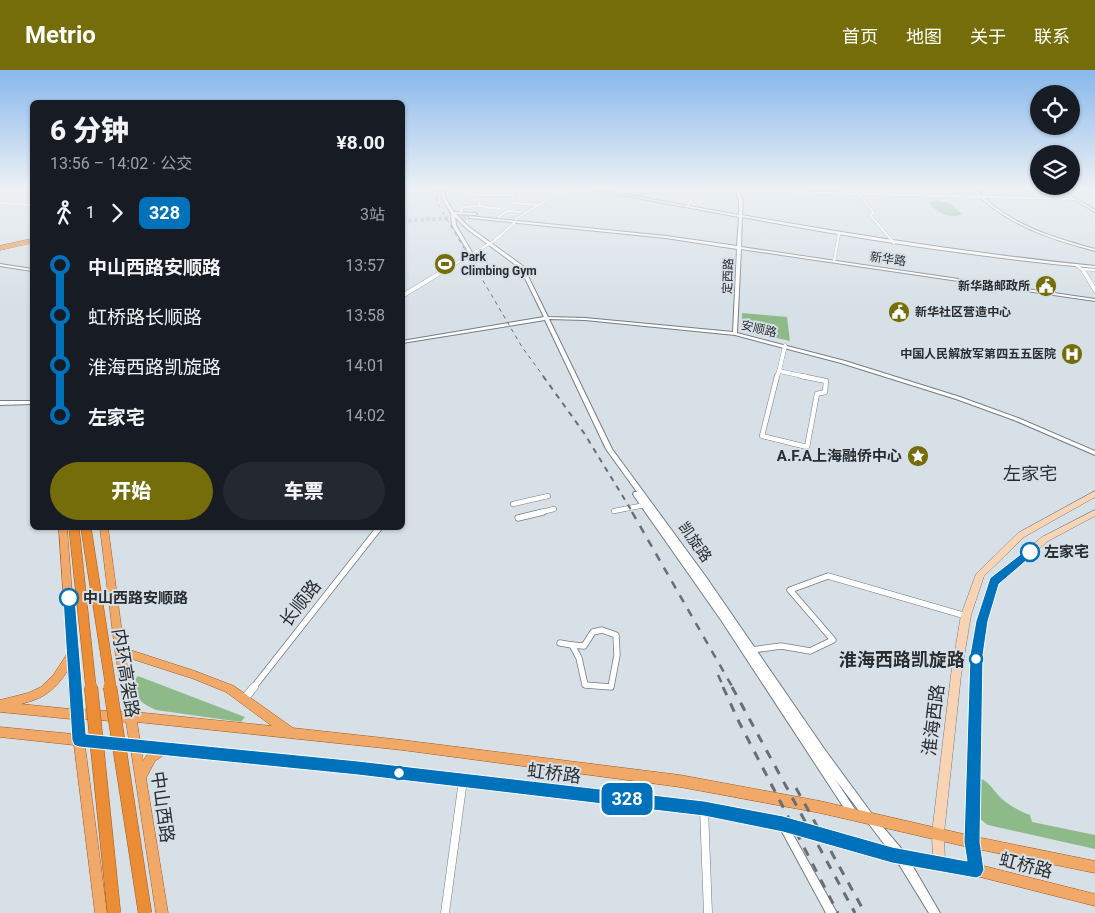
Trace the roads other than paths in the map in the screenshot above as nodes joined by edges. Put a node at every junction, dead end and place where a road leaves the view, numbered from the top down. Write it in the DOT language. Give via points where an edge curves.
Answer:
graph roads {
  1 [pos="456,228"];
  2 [pos="468,228"];
  3 [pos="507,228"];
  4 [pos="583,228"];
  5 [pos="740,228"];
  6 [pos="808,228"];
  7 [pos="881,228"];
  8 [pos="1028,228"];
  9 [pos="839,234"];
  10 [pos="30,242"];
  11 [pos="30,243"];
  12 [pos="490,244"];
  13 [pos="894,244"];
  14 [pos="740,248"];
  15 [pos="0,249"];
  16 [pos="1095,250"];
  17 [pos="471,254"];
  18 [pos="834,261"];
  19 [pos="0,265"];
  20 [pos="1076,265"];
  21 [pos="1082,269"];
  22 [pos="1095,269"];
  23 [pos="30,270"];
  24 [pos="1095,290"];
  25 [pos="405,294"];
  26 [pos="1095,300"];
  27 [pos="546,318"];
  28 [pos="735,334"];
  29 [pos="405,342"];
  30 [pos="785,346"];
  31 [pos="778,371"];
  32 [pos="0,403"];
  33 [pos="30,403"];
  34 [pos="1095,453"];
  35 [pos="636,494"];
  36 [pos="1095,494"];
  37 [pos="548,496"];
  38 [pos="513,504"];
  39 [pos="647,504"];
  40 [pos="554,509"];
  41 [pos="614,511"];
  42 [pos="1095,513"];
  43 [pos="518,518"];
  44 [pos="63,530"];
  45 [pos="74,530"];
  46 [pos="86,530"];
  47 [pos="104,530"];
  48 [pos="377,530"];
  49 [pos="966,616"];
  50 [pos="560,643"];
  51 [pos="572,644"];
  52 [pos="752,650"];
  53 [pos="120,651"];
  54 [pos="72,654"];
  55 [pos="245,698"];
  56 [pos="0,706"];
  57 [pos="76,714"];
  58 [pos="132,717"];
  59 [pos="0,732"];
  60 [pos="292,734"];
  61 [pos="79,740"];
  62 [pos="136,745"];
  63 [pos="164,748"];
  64 [pos="141,776"];
  65 [pos="463,780"];
  66 [pos="704,808"];
  67 [pos="853,814"];
  68 [pos="869,818"];
  69 [pos="783,824"];
  70 [pos="938,832"];
  71 [pos="972,842"];
  72 [pos="902,857"];
  73 [pos="939,864"];
  74 [pos="1095,867"];
  75 [pos="976,870"];
  76 [pos="1095,900"];
  77 [pos="101,913"];
  78 [pos="114,913"];
  79 [pos="145,913"];
  80 [pos="162,913"];
  81 [pos="445,913"];
  82 [pos="708,913"];
  83 [pos="832,913"];
  84 [pos="935,913"];
  1 -- 17 [label="street"];
  2 -- 12 [label="street, 凯旋路"];
  3 -- 12 [label="street"];
  4 -- 14 [label="street, 新华路"];
  5 -- 14 [label="street, 定西路"];
  6 -- 9 [label="street"];
  7 -- 13 [label="street"];
  8 -- 16 [label="street"];
  9 -- 13 [label="street"];
  9 -- 18 [label="street"];
  10 -- 15 [label="highway"];
  11 -- 15 [label="highway"];
  12 -- 17 [label="street"];
  12 -- 27 [label="street, 凯旋路" via="522,267"];
  13 -- 20 [label="street"];
  14 -- 18 [label="street, 新华路"];
  14 -- 28 [label="street, 定西路"];
  17 -- 25 [label="street"];
  18 -- 26 [label="street, 新华路"];
  19 -- 23 [label="street"];
  20 -- 21 [label="street"];
  20 -- 22 [label="street"];
  21 -- 22 [label="street"];
  21 -- 24 [label="street"];
  27 -- 28 [label="street, 安顺路"];
  27 -- 29 [label="street, 安顺路"];
  27 -- 39 [label="street, 凯旋路" via="602,436"];
  28 -- 30 [label="street, 安顺路"];
  30 -- 31 [label="street"];
  30 -- 34 [label="street, 安顺路" via="988,408"];
  31 -- 31 [label="street" via="762,436 807,447 817,394 825,392 826,381"];
  32 -- 33 [label="street"];
  35 -- 39 [label="street, 凯旋路"];
  36 -- 49 [label="main road, 淮海西路" via="1012,542 980,574"];
  37 -- 38 [label="street"];
  39 -- 41 [label="street"];
  39 -- 52 [label="street, 凯旋路"];
  39 -- 67 [label="street, 凯旋路"];
  40 -- 43 [label="street"];
  42 -- 71 [label="main road" via="1045,539 994,581 976,655"];
  44 -- 54 [label="main road"];
  45 -- 78 [label="highway, bridge"];
  46 -- 79 [label="highway, 内环高架路, bridge"];
  47 -- 53 [label="main road, 中山西路"];
  48 -- 55 [label="street, 长顺路"];
  49 -- 52 [label="street" via="828,576 790,590 833,640 810,651 781,646"];
  49 -- 70 [label="main road, 淮海西路"];
  50 -- 51 [label="street"];
  51 -- 51 [label="street" via="584,646 593,632 602,630 616,635 617,655 611,687 585,685 579,652"];
  52 -- 68 [label="street, 凯旋路"];
  53 -- 55 [label="main road" via="195,675"];
  53 -- 58 [label="main road, 中山西路"];
  54 -- 56 [label="main road" via="47,691"];
  54 -- 57 [label="main road"];
  55 -- 60 [label="main road"];
  56 -- 57 [label="main road, 虹桥路"];
  57 -- 58 [label="main road, 虹桥路"];
  57 -- 61 [label="main road"];
  58 -- 60 [label="main road, 虹桥路"];
  58 -- 62 [label="main road, 中山西路"];
  59 -- 61 [label="main road, 虹桥路"];
  60 -- 67 [label="main road, 虹桥路" via="680,781"];
  61 -- 62 [label="main road, 虹桥路"];
  61 -- 77 [label="main road"];
  62 -- 63 [label="main road, 虹桥路"];
  62 -- 64 [label="main road, 中山西路"];
  63 -- 64 [label="main road" via="151,757"];
  63 -- 65 [label="main road, 虹桥路"];
  64 -- 80 [label="main road, 中山西路"];
  65 -- 66 [label="main road, 虹桥路"];
  65 -- 81 [label="street"];
  66 -- 69 [label="main road, 虹桥路"];
  66 -- 82 [label="street"];
  67 -- 68 [label="main road, 虹桥路"];
  68 -- 70 [label="main road, 虹桥路"];
  68 -- 72 [label="street, 凯旋路"];
  69 -- 72 [label="main road, 虹桥路"];
  69 -- 83 [label="street"];
  70 -- 71 [label="main road, 虹桥路"];
  70 -- 73 [label="main road, 淮海西路"];
  71 -- 74 [label="main road, 虹桥路"];
  71 -- 75 [label="main road"];
  72 -- 73 [label="main road, 虹桥路"];
  72 -- 84 [label="street, 凯旋路"];
  73 -- 75 [label="main road, 虹桥路"];
  75 -- 76 [label="main road, 虹桥路"];
}
